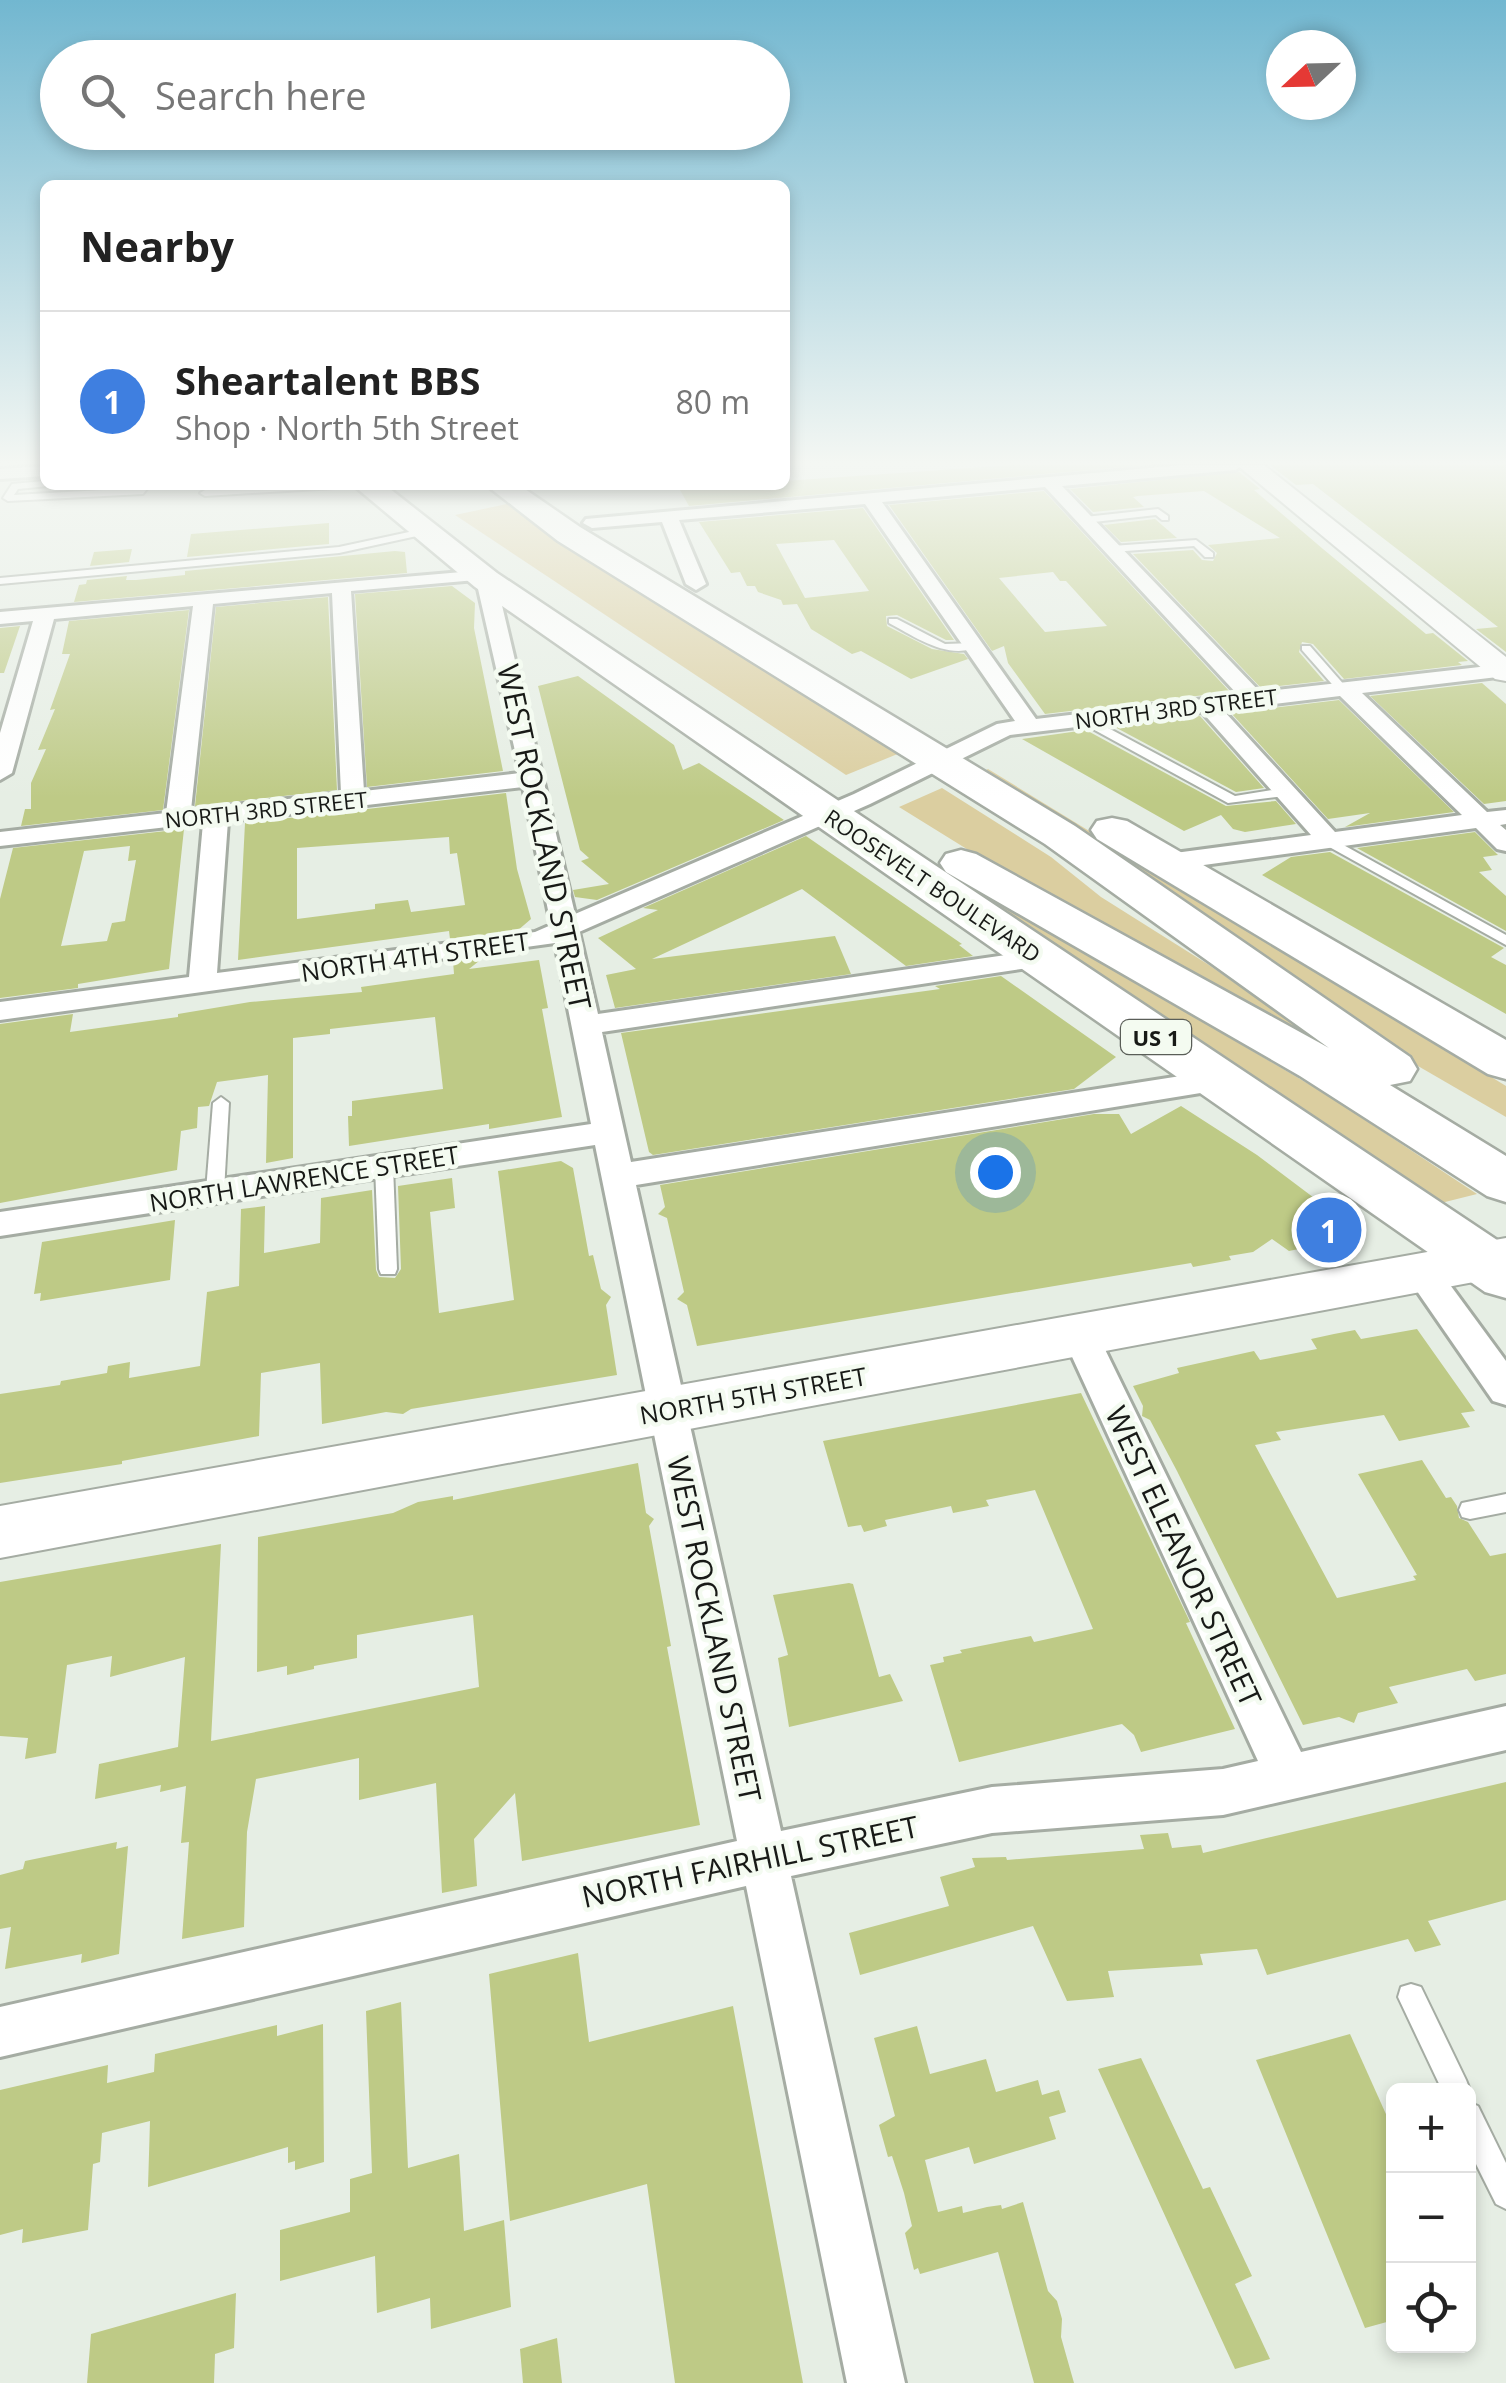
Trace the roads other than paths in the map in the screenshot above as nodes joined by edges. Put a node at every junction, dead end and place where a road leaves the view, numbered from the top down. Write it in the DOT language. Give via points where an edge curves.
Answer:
graph roads {
  1 [pos="52,576"];
  2 [pos="518,576"];
  3 [pos="639,576"];
  4 [pos="669,576"];
  5 [pos="683,576"];
  6 [pos="693,576"];
  7 [pos="925,576"];
  8 [pos="1138,576"];
  9 [pos="1388,576"];
  10 [pos="482,577"];
  11 [pos="0,581"];
  12 [pos="696,584"];
  13 [pos="342,586"];
  14 [pos="204,599"];
  15 [pos="45,614"];
  16 [pos="563,616"];
  17 [pos="0,618"];
  18 [pos="893,621"];
  19 [pos="503,640"];
  20 [pos="974,646"];
  21 [pos="1306,648"];
  22 [pos="1505,671"];
  23 [pos="1344,689"];
  24 [pos="1254,700"];
  25 [pos="1207,705"];
  26 [pos="1084,719"];
  27 [pos="1029,725"];
  28 [pos="955,753"];
  29 [pos="0,773"];
  30 [pos="533,779"];
  31 [pos="1285,792"];
  32 [pos="354,799"];
  33 [pos="845,806"];
  34 [pos="216,815"];
  35 [pos="178,818"];
  36 [pos="1493,819"];
  37 [pos="0,839"];
  38 [pos="1329,841"];
  39 [pos="1506,844"];
  40 [pos="1167,862"];
  41 [pos="565,931"];
  42 [pos="1506,941"];
  43 [pos="1041,958"];
  44 [pos="202,985"];
  45 [pos="0,1011"];
  46 [pos="586,1025"];
  47 [pos="1506,1062"];
  48 [pos="1219,1080"];
  49 [pos="222,1103"];
  50 [pos="608,1132"];
  51 [pos="384,1166"];
  52 [pos="1503,1166"];
  53 [pos="618,1176"];
  54 [pos="216,1191"];
  55 [pos="0,1224"];
  56 [pos="1498,1265"];
  57 [pos="388,1269"];
  58 [pos="1422,1272"];
  59 [pos="1080,1335"];
  60 [pos="1506,1390"];
  61 [pos="668,1410"];
  62 [pos="1506,1503"];
  63 [pos="1470,1510"];
  64 [pos="0,1532"];
  65 [pos="1506,1728"];
  66 [pos="1289,1778"];
  67 [pos="764,1856"];
  68 [pos="1411,1997"];
  69 [pos="0,2032"];
  70 [pos="1453,2083"];
  71 [pos="1476,2132"];
  72 [pos="1506,2194"];
  73 [pos="876,2383"];
  1 -- 11 [label="lane"];
  2 -- 16 [label="highway, ROOSEVELT BOULEVARD / US 1"];
  3 -- 28 [label="highway, ROOSEVELT BOULEVARD / US 1"];
  4 -- 12 [label="highway"];
  5 -- 12 [label="highway, ROOSEVELT BOULEVARD / US 1"];
  6 -- 12 [label="street"];
  7 -- 20 [label="street"];
  8 -- 24 [label="street"];
  9 -- 22 [label="street"];
  10 -- 13 [label="street"];
  10 -- 16 [label="highway, ROOSEVELT BOULEVARD / US 1"];
  10 -- 19 [label="street, WEST ROCKLAND STREET"];
  12 -- 28 [label="highway, ROOSEVELT BOULEVARD / US 1"];
  13 -- 14 [label="street"];
  13 -- 32 [label="street"];
  14 -- 15 [label="street"];
  14 -- 35 [label="street"];
  15 -- 17 [label="street"];
  15 -- 29 [label="street"];
  16 -- 19 [label="street, WEST ROCKLAND STREET" via="512,631"];
  16 -- 33 [label="highway, ROOSEVELT BOULEVARD / US 1"];
  16 -- 33 [label="highway, ROOSEVELT BOULEVARD / US 1" via="630,678"];
  18 -- 20 [label="lane" via="943,647"];
  19 -- 30 [label="street, WEST ROCKLAND STREET"];
  20 -- 27 [label="street"];
  21 -- 23 [label="lane"];
  22 -- 23 [label="street, NORTH 3RD STREET"];
  23 -- 24 [label="street, NORTH 3RD STREET"];
  23 -- 36 [label="street"];
  24 -- 25 [label="street, NORTH 3RD STREET"];
  25 -- 26 [label="street, NORTH 3RD STREET"];
  25 -- 31 [label="street"];
  26 -- 27 [label="street, NORTH 3RD STREET"];
  26 -- 31 [label="lane" via="1233,800"];
  27 -- 28 [label="street, NORTH 3RD STREET" via="996,732"];
  28 -- 33 [label="street, NORTH 3RD STREET"];
  28 -- 40 [label="highway, ROOSEVELT BOULEVARD / US 1"];
  28 -- 52 [label="highway, ROOSEVELT BOULEVARD / US 1" via="1331,1028"];
  30 -- 32 [label="street, NORTH 3RD STREET"];
  30 -- 41 [label="street, WEST ROCKLAND STREET"];
  31 -- 38 [label="street"];
  32 -- 34 [label="street, NORTH 3RD STREET"];
  33 -- 41 [label="street, NORTH 4TH STREET"];
  33 -- 43 [label="highway, ROOSEVELT BOULEVARD / US 1"];
  33 -- 52 [label="highway, ROOSEVELT BOULEVARD / US 1" via="978,873"];
  34 -- 35 [label="street, NORTH 3RD STREET"];
  34 -- 44 [label="street"];
  35 -- 37 [label="street, NORTH 3RD STREET"];
  36 -- 38 [label="street"];
  36 -- 39 [label="street"];
  38 -- 40 [label="street"];
  38 -- 42 [label="lane"];
  40 -- 47 [label="highway, ROOSEVELT BOULEVARD / US 1"];
  41 -- 44 [label="street, NORTH 4TH STREET" via="530,942"];
  41 -- 46 [label="street, WEST ROCKLAND STREET"];
  43 -- 46 [label="street"];
  43 -- 48 [label="highway, ROOSEVELT BOULEVARD / US 1"];
  44 -- 45 [label="street, NORTH 4TH STREET"];
  46 -- 50 [label="street, WEST ROCKLAND STREET"];
  48 -- 53 [label="street"];
  48 -- 56 [label="highway, ROOSEVELT BOULEVARD / US 1"];
  49 -- 54 [label="lane"];
  50 -- 51 [label="street, NORTH LAWRENCE STREET"];
  50 -- 53 [label="street, WEST ROCKLAND STREET"];
  51 -- 54 [label="street, NORTH LAWRENCE STREET"];
  51 -- 57 [label="lane"];
  53 -- 61 [label="street, WEST ROCKLAND STREET"];
  54 -- 55 [label="street, NORTH LAWRENCE STREET"];
  56 -- 58 [label="street, NORTH 5TH STREET"];
  58 -- 59 [label="street, NORTH 5TH STREET"];
  58 -- 60 [label="street"];
  59 -- 61 [label="street, NORTH 5TH STREET"];
  59 -- 66 [label="street, WEST ELEANOR STREET"];
  61 -- 64 [label="street, NORTH 5TH STREET"];
  61 -- 67 [label="street, WEST ROCKLAND STREET"];
  62 -- 63 [label="lane"];
  65 -- 66 [label="street, NORTH FAIRHILL STREET"];
  66 -- 67 [label="street, NORTH FAIRHILL STREET" via="1223,1792 992,1810"];
  67 -- 69 [label="street, NORTH FAIRHILL STREET"];
  67 -- 73 [label="street, WEST ROCKLAND STREET"];
  68 -- 70 [label="lane"];
  71 -- 72 [label="lane"];
}
